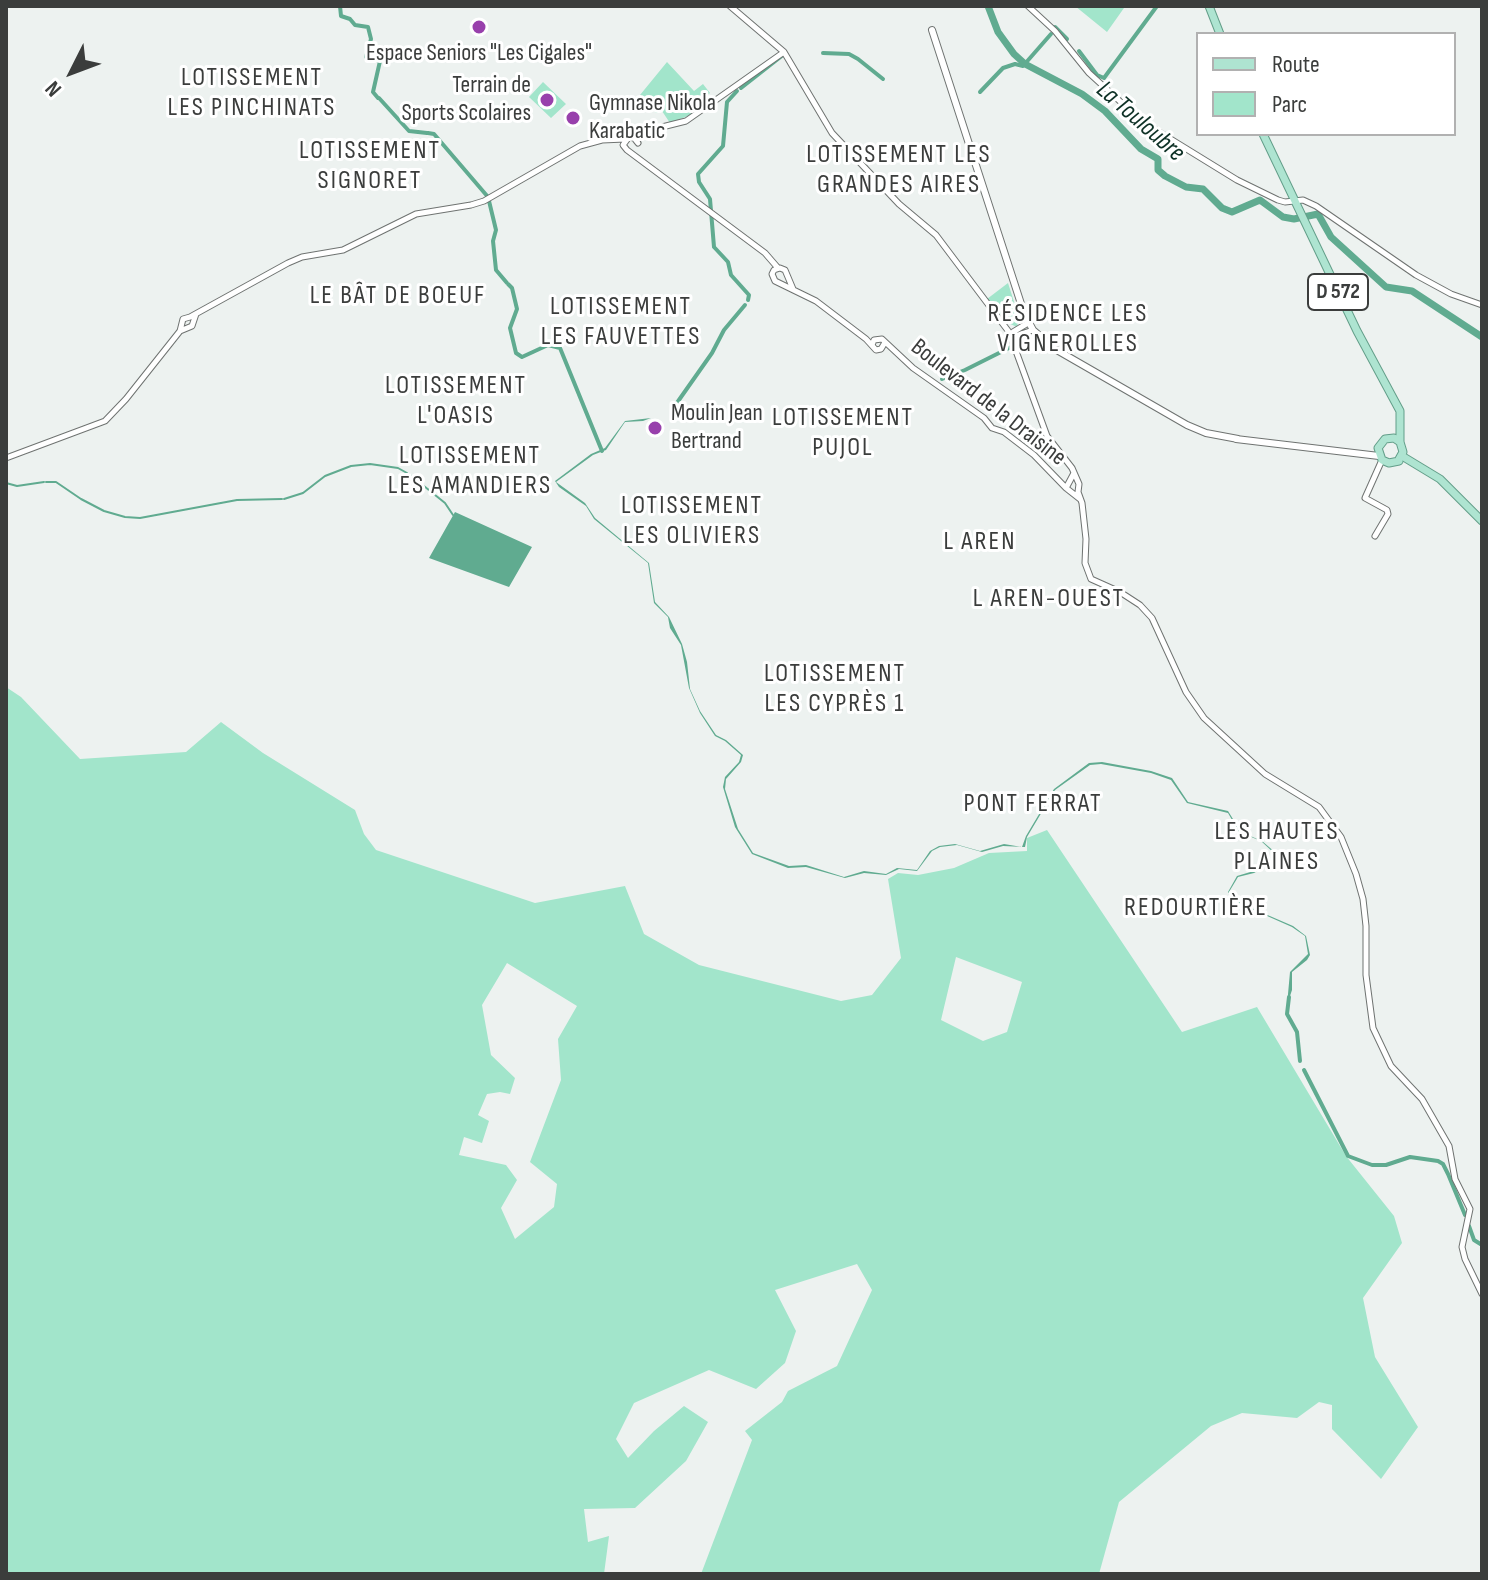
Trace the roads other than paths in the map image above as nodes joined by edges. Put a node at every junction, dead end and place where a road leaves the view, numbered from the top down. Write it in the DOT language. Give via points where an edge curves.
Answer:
graph roads {
  1 [pos="730,6"];
  2 [pos="1028,6"];
  3 [pos="1209,6"];
  4 [pos="932,30"];
  5 [pos="1219,32"];
  6 [pos="784,52"];
  7 [pos="1264,136"];
  8 [pos="624,142"];
  9 [pos="635,145"];
  10 [pos="1294,201"];
  11 [pos="776,269"];
  12 [pos="787,276"];
  13 [pos="779,283"];
  14 [pos="793,289"];
  15 [pos="1482,305"];
  16 [pos="1028,323"];
  17 [pos="1033,330"];
  18 [pos="1011,337"];
  19 [pos="873,342"];
  20 [pos="883,346"];
  21 [pos="1397,440"];
  22 [pos="1380,455"];
  23 [pos="6,458"];
  24 [pos="1400,458"];
  25 [pos="1068,482"];
  26 [pos="1076,493"];
  27 [pos="1482,521"];
  28 [pos="1375,536"];
  29 [pos="1482,1294"];
  1 -- 6 [label="street"];
  2 -- 10 [label="street" via="1089,73 1143,120 1237,180 1278,200"];
  3 -- 5 [label="main road"];
  4 -- 16 [label="main road"];
  6 -- 9 [label="street" via="686,121 650,130"];
  6 -- 18 [label="street" via="823,120 899,204 932,231"];
  7 -- 10 [label="main road, D 572"];
  8 -- 9 [label="street"];
  8 -- 9 [label="street"];
  8 -- 23 [label="street" via="580,146 484,201 416,214 343,250 288,263 193,317 192,326 180,331 105,421"];
  9 -- 11 [label="street" via="642,160 765,253"];
  10 -- 15 [label="street" via="1316,206 1416,275"];
  10 -- 21 [label="main road, D 572" via="1400,411"];
  11 -- 12 [label="street"];
  11 -- 13 [label="street" via="773,279"];
  12 -- 13 [label="street"];
  12 -- 14 [label="street"];
  13 -- 14 [label="street, Boulevard de la Draisine"];
  14 -- 19 [label="street, Boulevard de la Draisine"];
  16 -- 17 [label="main road"];
  16 -- 18 [label="street"];
  17 -- 18 [label="street"];
  17 -- 22 [label="main road" via="1055,349 1201,434"];
  18 -- 25 [label="street" via="1047,436 1075,472"];
  19 -- 20 [label="street" via="880,338"];
  19 -- 20 [label="street" via="876,350"];
  20 -- 25 [label="street, Boulevard de la Draisine"];
  21 -- 22 [label="main road" via="1385,439"];
  21 -- 24 [label="main road" via="1403,448"];
  22 -- 24 [label="main road" via="1389,463"];
  22 -- 28 [label="street" via="1365,498 1387,510"];
  24 -- 27 [label="main road" via="1440,479"];
  25 -- 26 [label="street, Boulevard de la Draisine" via="1069,493"];
  25 -- 26 [label="street" via="1080,486"];
  26 -- 29 [label="street" via="1091,579 1140,605 1152,618 1204,718 1265,774 1319,807 1341,837 1363,899 1373,1028 1400,1078 1422,1099 1449,1146 1455,1179 1470,1209 1462,1247"];
}
